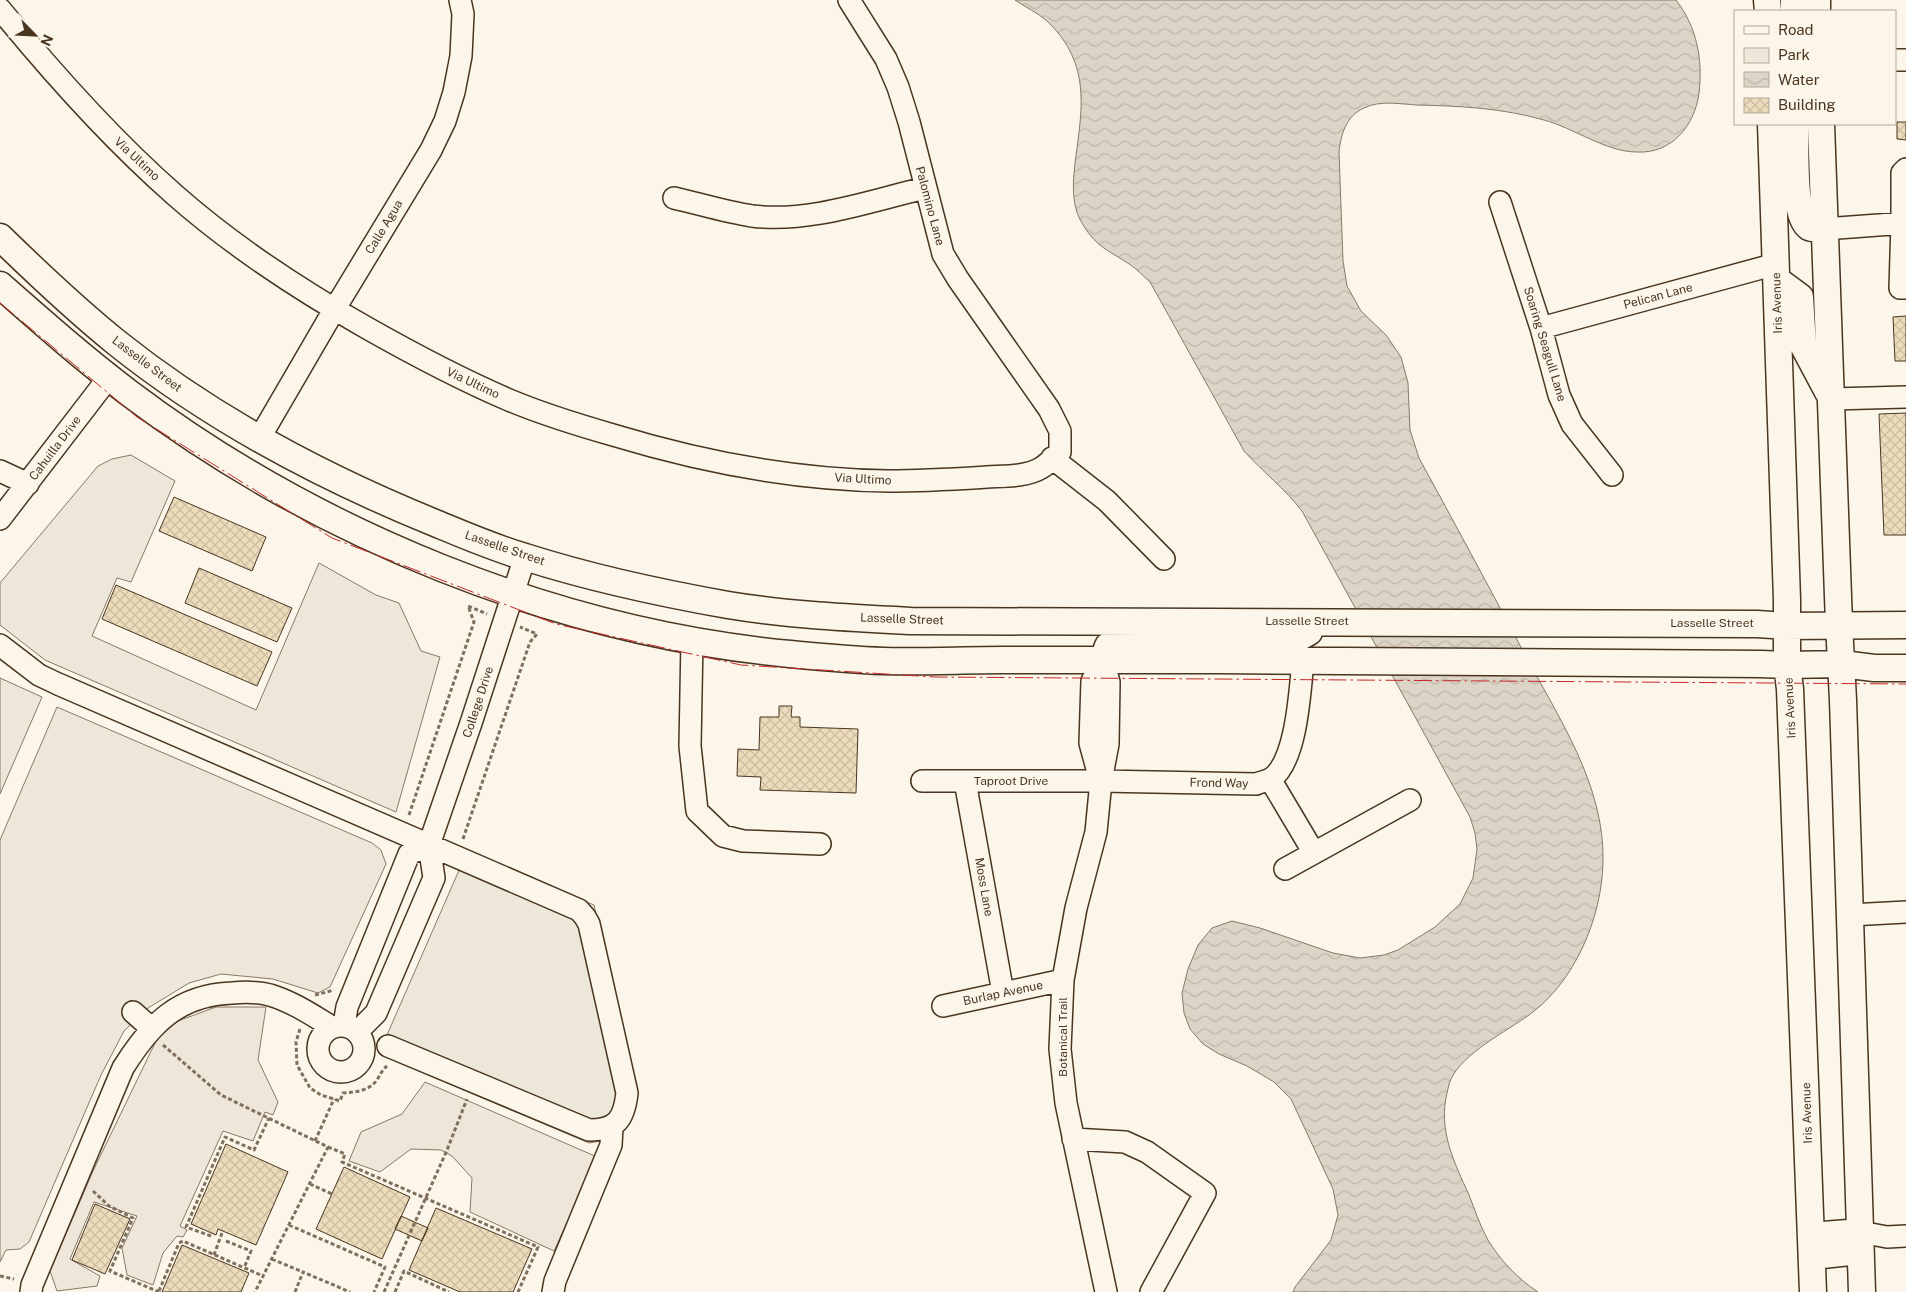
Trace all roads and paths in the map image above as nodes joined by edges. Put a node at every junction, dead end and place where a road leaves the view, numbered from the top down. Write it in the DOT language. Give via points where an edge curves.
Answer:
graph roads {
  1 [pos="460,0"];
  2 [pos="849,0"];
  3 [pos="0,9"];
  4 [pos="1771,125"];
  5 [pos="1795,125"];
  6 [pos="1821,125"];
  7 [pos="1906,169"];
  8 [pos="925,188"];
  9 [pos="674,198"];
  10 [pos="1500,202"];
  11 [pos="1904,223"];
  12 [pos="1824,229"];
  13 [pos="0,237"];
  14 [pos="1776,272"];
  15 [pos="0,285"];
  16 [pos="1906,288"];
  17 [pos="334,310"];
  18 [pos="1541,328"];
  19 [pos="109,377"];
  20 [pos="1906,396"];
  21 [pos="1832,399"];
  22 [pos="260,439"];
  23 [pos="1056,455"];
  24 [pos="0,471"];
  25 [pos="1612,475"];
  26 [pos="28,484"];
  27 [pos="0,520"];
  28 [pos="525,557"];
  29 [pos="1164,559"];
  30 [pos="514,594"];
  31 [pos="1327,621"];
  32 [pos="1839,624"];
  33 [pos="1906,625"];
  34 [pos="1787,626"];
  35 [pos="692,640"];
  36 [pos="0,645"];
  37 [pos="1103,660"];
  38 [pos="1302,660"];
  39 [pos="1842,664"];
  40 [pos="1787,666"];
  41 [pos="1906,668"];
  42 [pos="1270,779"];
  43 [pos="922,781"];
  44 [pos="965,781"];
  45 [pos="1101,781"];
  46 [pos="1410,800"];
  47 [pos="820,844"];
  48 [pos="428,845"];
  49 [pos="1314,853"];
  50 [pos="1285,869"];
  51 [pos="1906,912"];
  52 [pos="1850,915"];
  53 [pos="1063,980"];
  54 [pos="1003,993"];
  55 [pos="943,1006"];
  56 [pos="133,1012"];
  57 [pos="344,1028"];
  58 [pos="156,1035"];
  59 [pos="388,1046"];
  60 [pos="468,1096"];
  61 [pos="334,1099"];
  62 [pos="269,1118"];
  63 [pos="612,1127"];
  64 [pos="1073,1139"];
  65 [pos="316,1141"];
  66 [pos="328,1148"];
  67 [pos="310,1184"];
  68 [pos="92,1191"];
  69 [pos="332,1194"];
  70 [pos="425,1198"];
  71 [pos="289,1225"];
  72 [pos="223,1230"];
  73 [pos="211,1236"];
  74 [pos="1896,1237"];
  75 [pos="226,1241"];
  76 [pos="1860,1242"];
  77 [pos="1812,1246"];
  78 [pos="214,1254"];
  79 [pos="272,1258"];
  80 [pos="244,1268"];
  81 [pos="303,1272"];
  82 [pos="0,1276"];
  83 [pos="263,1276"];
  84 [pos="23,1286"];
  85 [pos="159,1292"];
  86 [pos="255,1292"];
  87 [pos="296,1292"];
  88 [pos="350,1292"];
  89 [pos="374,1292"];
  90 [pos="384,1292"];
  91 [pos="395,1292"];
  92 [pos="449,1292"];
  93 [pos="518,1292"];
  94 [pos="553,1292"];
  95 [pos="1106,1292"];
  96 [pos="1152,1292"];
  97 [pos="1813,1292"];
  98 [pos="1862,1292"];
  1 -- 17 [label="street, Calle Agua" via="463,14 461,56 445,121 431,150"];
  2 -- 8 [label="street, Palomino Lane" via="886,59 898,87"];
  3 -- 17 [label="street, Via Ultimo" via="45,65 176,196 265,264"];
  4 -- 14 [label="main road, Iris Avenue"];
  5 -- 12 [label="main road" via="1798,202 1802,219 1810,227"];
  6 -- 12 [label="main road"];
  7 -- 11 [label="street" via="1902,173"];
  8 -- 9 [label="street" via="820,213 786,217 753,216"];
  8 -- 23 [label="street, Palomino Lane" via="943,254 1049,409 1060,431"];
  10 -- 18 [label="street, Soaring Seagull Lane"];
  11 -- 12 [label="street"];
  11 -- 16 [label="street" via="1900,288"];
  12 -- 21 [label="main road"];
  13 -- 22 [label="main road, Lasselle Street" via="118,344 183,391"];
  14 -- 18 [label="street, Pelican Lane"];
  14 -- 21 [label="main road" via="1800,297 1803,345"];
  14 -- 34 [label="main road, Iris Avenue"];
  15 -- 19 [label="main road"];
  17 -- 22 [label="street, Calle Agua"];
  17 -- 23 [label="street, Via Ultimo" via="417,356 511,401 566,421 697,458 809,475 929,481 1017,475 1041,468"];
  18 -- 25 [label="street, Soaring Seagull Lane" via="1562,402 1572,424"];
  19 -- 22 [label="main road" via="119,373 128,375 226,440 245,443"];
  19 -- 26 [label="street, Cahuilla Drive"];
  19 -- 30 [label="main road" via="226,459 298,501 467,578"];
  20 -- 21 [label="street"];
  21 -- 32 [label="main road"];
  22 -- 28 [label="main road, Lasselle Street" via="335,480 384,502"];
  23 -- 29 [label="street"];
  24 -- 26 [label="street"];
  26 -- 27 [label="street, Cahuilla Drive"];
  28 -- 30 [label="street, College Drive"];
  28 -- 31 [label="main road, Lasselle Street" via="627,584 731,605 850,618 910,621"];
  30 -- 35 [label="main road" via="551,607"];
  30 -- 48 [label="street, College Drive"];
  31 -- 34 [label="main road, Lasselle Street"];
  31 -- 37 [label="main road" via="1300,637 1284,639 1119,640 1108,646"];
  32 -- 33 [label="main road, Lasselle Street"];
  32 -- 34 [label="main road, Lasselle Street"];
  32 -- 39 [label="main road"];
  34 -- 40 [label="main road, Iris Avenue"];
  35 -- 37 [label="main road" via="786,653 883,661"];
  35 -- 47 [label="street" via="690,746 697,811 723,836 743,841"];
  36 -- 48 [label="street" via="39,675"];
  37 -- 38 [label="main road"];
  37 -- 45 [label="street, Botanical Trail" via="1109,682 1108,744"];
  38 -- 40 [label="main road"];
  38 -- 42 [label="street" via="1295,730 1286,756"];
  39 -- 40 [label="main road"];
  39 -- 41 [label="main road"];
  39 -- 52 [label="main road"];
  40 -- 77 [label="main road, Iris Avenue"];
  42 -- 45 [label="street, Frond Way" via="1256,784"];
  42 -- 49 [label="street"];
  43 -- 44 [label="street, Taproot Drive"];
  44 -- 45 [label="street, Taproot Drive"];
  44 -- 54 [label="street, Moss Lane"];
  45 -- 53 [label="street, Botanical Trail" via="1096,832 1076,908"];
  46 -- 49 [label="street"];
  48 -- 57 [label="street" via="409,854 347,1007"];
  48 -- 57 [label="street, College Drive" via="434,878 376,1012"];
  48 -- 63 [label="street" via="579,910 585,917 627,1093 623,1113"];
  49 -- 50 [label="street"];
  51 -- 52 [label="street"];
  52 -- 76 [label="main road"];
  53 -- 54 [label="street, Burlap Avenue"];
  53 -- 64 [label="street, Botanical Trail" via="1060,1049"];
  54 -- 55 [label="street, Burlap Avenue"];
  56 -- 58 [label="street"];
  57 -- 58 [label="street" via="295,1004 268,995 243,992 219,993 172,1010"];
  58 -- 62 [label="path" via="221,1095"];
  58 -- 84 [label="street" via="123,1068 32,1285"];
  59 -- 63 [label="street" via="589,1130"];
  60 -- 70 [label="path"];
  61 -- 65 [label="path"];
  62 -- 65 [label="path"];
  62 -- 73 [label="path" via="254,1150 225,1137 186,1227"];
  63 -- 94 [label="street" via="611,1145"];
  64 -- 95 [label="street, Botanical Trail"];
  64 -- 96 [label="street" via="1124,1142 1147,1152 1205,1193"];
  65 -- 66 [label="path"];
  66 -- 67 [label="path"];
  66 -- 70 [label="path" via="345,1154 342,1162"];
  67 -- 69 [label="path"];
  67 -- 71 [label="path"];
  68 -- 85 [label="path" via="109,1206 133,1218 110,1271"];
  70 -- 90 [label="path"];
  70 -- 93 [label="path" via="538,1247"];
  71 -- 79 [label="path"];
  71 -- 89 [label="path" via="385,1267"];
  72 -- 78 [label="path, bridge"];
  74 -- 76 [label="street"];
  75 -- 80 [label="path" via="251,1251"];
  76 -- 77 [label="main road"];
  76 -- 98 [label="main road"];
  77 -- 97 [label="main road, Iris Avenue"];
  78 -- 80 [label="path"];
  78 -- 85 [label="path" via="179,1242"];
  79 -- 81 [label="path"];
  79 -- 83 [label="path"];
  80 -- 83 [label="path"];
  81 -- 87 [label="path"];
  81 -- 88 [label="path"];
  82 -- 84 [label="path"];
  83 -- 86 [label="path"];
  91 -- 92 [label="path" via="404,1271"];
}
